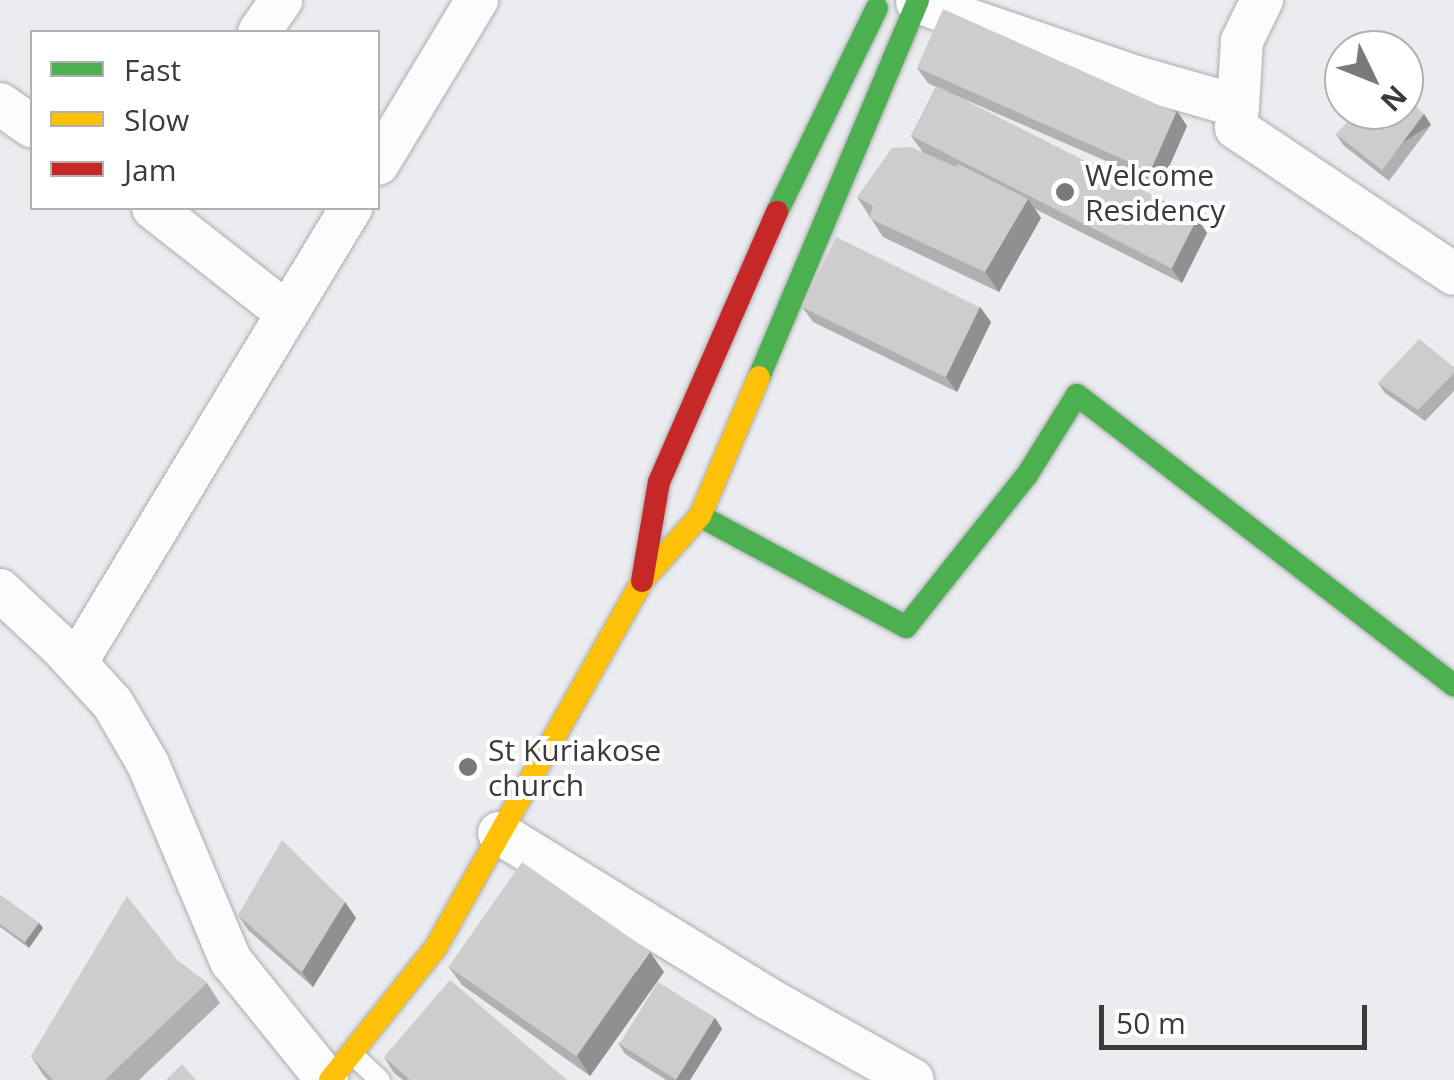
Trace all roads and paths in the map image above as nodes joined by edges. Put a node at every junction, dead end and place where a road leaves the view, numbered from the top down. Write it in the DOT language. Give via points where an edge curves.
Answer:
graph roads {
  1 [pos="281,0"];
  2 [pos="477,0"];
  3 [pos="1262,0"];
  4 [pos="906,1"];
  5 [pos="260,30"];
  6 [pos="0,104"];
  7 [pos="1238,106"];
  8 [pos="30,125"];
  9 [pos="380,161"];
  10 [pos="156,210"];
  11 [pos="350,210"];
  12 [pos="1454,274"];
  13 [pos="741,287"];
  14 [pos="788,308"];
  15 [pos="287,313"];
  16 [pos="700,516"];
  17 [pos="642,580"];
  18 [pos="0,590"];
  19 [pos="76,664"];
  20 [pos="1454,685"];
  21 [pos="499,833"];
  22 [pos="336,1071"];
  23 [pos="380,1080"];
  24 [pos="913,1080"];
  1 -- 5 [label="street"];
  2 -- 9 [label="street"];
  3 -- 7 [label="street" via="1242,40"];
  4 -- 7 [label="street"];
  4 -- 13 [label="main road"];
  4 -- 14 [label="main road"];
  6 -- 8 [label="street"];
  7 -- 12 [label="street" via="1236,128"];
  10 -- 15 [label="street"];
  11 -- 15 [label="street"];
  13 -- 14 [label="main road"];
  13 -- 17 [label="main road" via="659,482"];
  14 -- 16 [label="main road"];
  15 -- 19 [label="street"];
  16 -- 17 [label="main road"];
  16 -- 20 [label="main road" via="906,627 1027,475 1077,395"];
  17 -- 21 [label="main road"];
  18 -- 19 [label="street"];
  19 -- 22 [label="street" via="112,704 148,764 231,961"];
  21 -- 22 [label="main road" via="436,947"];
  21 -- 24 [label="street"];
  22 -- 23 [label="lane"];
}
